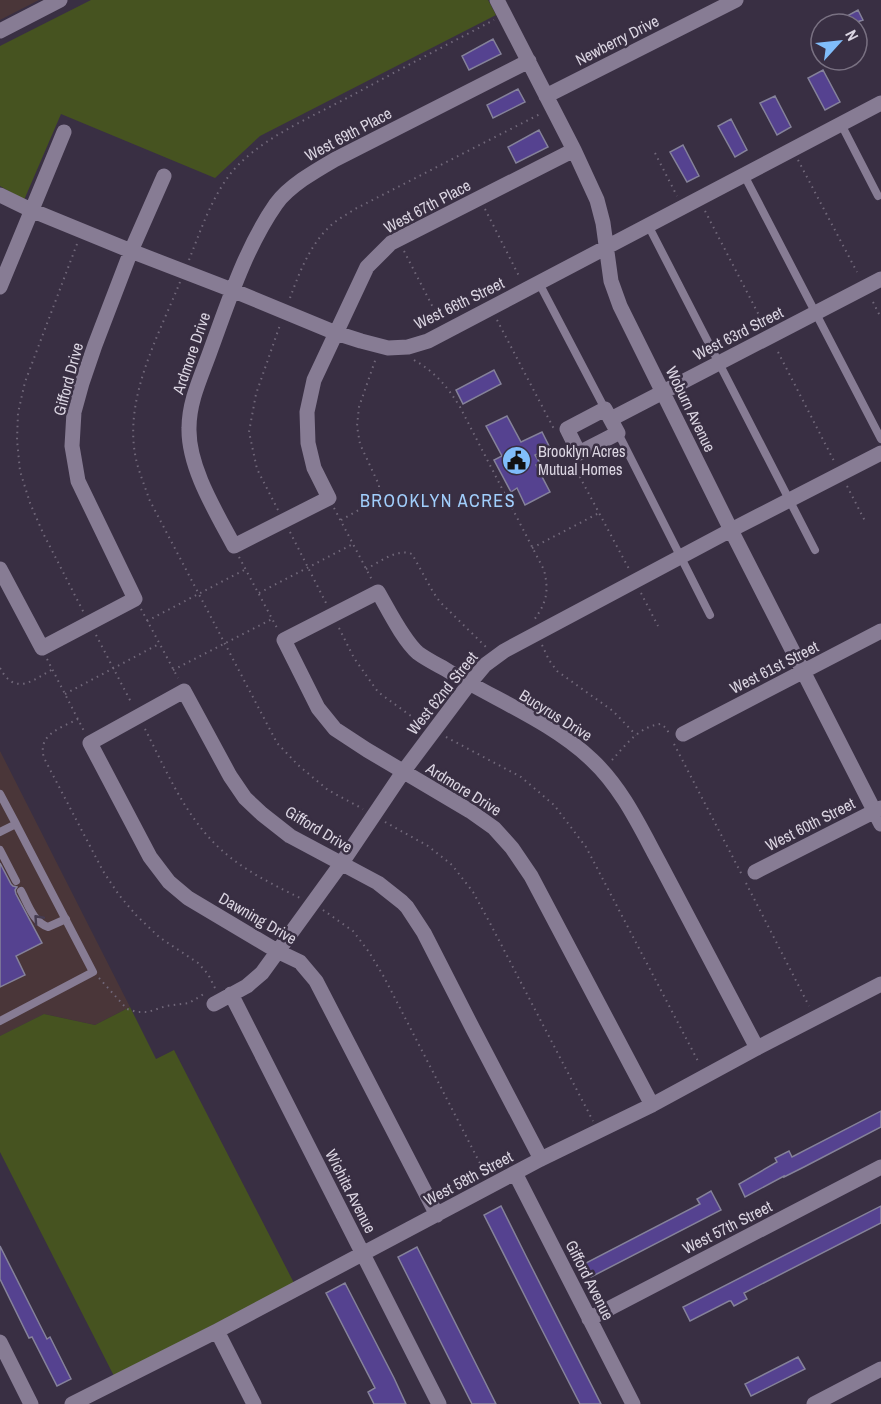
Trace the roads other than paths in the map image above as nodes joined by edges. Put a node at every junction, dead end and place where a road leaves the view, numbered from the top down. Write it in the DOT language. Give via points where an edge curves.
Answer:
graph roads {
  1 [pos="60,0"];
  2 [pos="497,0"];
  3 [pos="736,0"];
  4 [pos="0,31"];
  5 [pos="529,61"];
  6 [pos="546,96"];
  7 [pos="881,103"];
  8 [pos="841,124"];
  9 [pos="64,132"];
  10 [pos="574,150"];
  11 [pos="744,175"];
  12 [pos="164,176"];
  13 [pos="0,195"];
  14 [pos="878,196"];
  15 [pos="31,210"];
  16 [pos="648,225"];
  17 [pos="607,247"];
  18 [pos="131,251"];
  19 [pos="881,279"];
  20 [pos="539,283"];
  21 [pos="0,287"];
  22 [pos="232,290"];
  23 [pos="815,313"];
  24 [pos="336,333"];
  25 [pos="719,363"];
  26 [pos="663,392"];
  27 [pos="611,420"];
  28 [pos="881,439"];
  29 [pos="881,453"];
  30 [pos="790,500"];
  31 [pos="731,530"];
  32 [pos="815,550"];
  33 [pos="681,557"];
  34 [pos="0,569"];
  35 [pos="710,615"];
  36 [pos="881,631"];
  37 [pos="284,640"];
  38 [pos="803,672"];
  39 [pos="469,684"];
  40 [pos="683,734"];
  41 [pos="90,743"];
  42 [pos="403,772"];
  43 [pos="0,794"];
  44 [pos="879,814"];
  45 [pos="16,825"];
  46 [pos="0,832"];
  47 [pos="0,850"];
  48 [pos="341,864"];
  49 [pos="755,873"];
  50 [pos="16,881"];
  51 [pos="21,891"];
  52 [pos="66,919"];
  53 [pos="277,951"];
  54 [pos="881,984"];
  55 [pos="231,994"];
  56 [pos="210,998"];
  57 [pos="0,1021"];
  58 [pos="757,1048"];
  59 [pos="652,1105"];
  60 [pos="541,1159"];
  61 [pos="881,1167"];
  62 [pos="515,1173"];
  63 [pos="437,1215"];
  64 [pos="363,1253"];
  65 [pos="589,1319"];
  66 [pos="217,1330"];
  67 [pos="0,1342"];
  68 [pos="881,1369"];
  69 [pos="32,1404"];
  70 [pos="72,1404"];
  71 [pos="254,1404"];
  72 [pos="439,1404"];
  73 [pos="633,1404"];
  74 [pos="814,1404"];
  1 -- 4 [label="street"];
  2 -- 5 [label="street, Woburn Avenue"];
  3 -- 6 [label="street, Newberry Drive"];
  5 -- 6 [label="street, Woburn Avenue"];
  5 -- 22 [label="street, West 69th Place" via="334,160 294,187 277,202"];
  6 -- 10 [label="street, Woburn Avenue"];
  7 -- 8 [label="street, West 66th Street"];
  8 -- 11 [label="street, West 66th Street"];
  8 -- 14 [label="lane"];
  9 -- 15 [label="street"];
  10 -- 17 [label="street, Woburn Avenue" via="597,200"];
  10 -- 24 [label="street, West 67th Place" via="391,243 367,267"];
  11 -- 16 [label="street, West 66th Street"];
  11 -- 23 [label="lane"];
  12 -- 18 [label="street, Gifford Drive"];
  13 -- 15 [label="street, West 66th Street"];
  15 -- 18 [label="street, West 66th Street"];
  15 -- 21 [label="street"];
  16 -- 17 [label="street, West 66th Street"];
  16 -- 25 [label="lane"];
  17 -- 20 [label="street, West 66th Street"];
  17 -- 26 [label="street, Woburn Avenue" via="611,281 620,306"];
  18 -- 22 [label="street, West 66th Street"];
  18 -- 34 [label="street, Gifford Drive" via="82,383 74,412 72,447 78,481 135,598 42,648"];
  19 -- 23 [label="street, West 63rd Street"];
  20 -- 24 [label="street, West 66th Street" via="428,341 408,347 388,348"];
  20 -- 27 [label="lane"];
  22 -- 24 [label="street, West 66th Street"];
  22 -- 24 [label="street, Ardmore Drive" via="192,400 189,429 194,464 234,546 329,498 314,468 307,412 314,380"];
  23 -- 25 [label="street, West 63rd Street"];
  23 -- 28 [label="lane"];
  25 -- 26 [label="street, West 63rd Street"];
  25 -- 30 [label="lane"];
  26 -- 27 [label="street, West 63rd Street"];
  26 -- 31 [label="street, Woburn Avenue"];
  27 -- 33 [label="lane"];
  29 -- 30 [label="street, West 62nd Street"];
  30 -- 31 [label="street, West 62nd Street"];
  30 -- 32 [label="lane"];
  31 -- 33 [label="street, West 62nd Street"];
  31 -- 38 [label="street, Woburn Avenue"];
  33 -- 35 [label="lane"];
  33 -- 39 [label="street, West 62nd Street" via="504,651"];
  36 -- 38 [label="street, West 61st Street"];
  37 -- 39 [label="street, Bucyrus Drive" via="378,592 417,652"];
  37 -- 42 [label="street, Ardmore Drive" via="318,708 335,729"];
  38 -- 40 [label="street, West 61st Street"];
  38 -- 44 [label="street, Woburn Avenue"];
  39 -- 42 [label="street, West 62nd Street"];
  39 -- 58 [label="street, Bucyrus Drive" via="568,740 619,791"];
  41 -- 48 [label="street, Gifford Drive" via="184,691 245,798 290,836"];
  41 -- 53 [label="street, Dawning Drive" via="150,857 169,882 188,898"];
  42 -- 48 [label="street, West 62nd Street"];
  42 -- 59 [label="street, Ardmore Drive" via="470,811 494,828 512,848 531,876"];
  43 -- 45 [label="lane"];
  44 -- 49 [label="street, West 60th Street"];
  45 -- 46 [label="lane"];
  45 -- 52 [label="lane"];
  47 -- 50 [label="lane"];
  48 -- 53 [label="street, West 62nd Street"];
  48 -- 60 [label="street, Gifford Drive" via="378,883 407,907"];
  52 -- 51 [label="lane, one-way" via="48,927 42,925"];
  52 -- 57 [label="lane" via="93,972"];
  53 -- 55 [label="street, West 62nd Street" via="262,973"];
  53 -- 63 [label="street, Dawning Drive" via="300,962 316,981"];
  54 -- 58 [label="street, West 58th Street"];
  55 -- 56 [label="street, West 62nd Street"];
  55 -- 64 [label="street, Wichita Avenue"];
  58 -- 59 [label="street, West 58th Street"];
  59 -- 60 [label="street, West 58th Street"];
  60 -- 62 [label="street, West 58th Street"];
  61 -- 65 [label="street, West 57th Street"];
  62 -- 63 [label="street, West 58th Street"];
  62 -- 65 [label="street, Gifford Avenue"];
  63 -- 64 [label="street, West 58th Street"];
  64 -- 66 [label="street, West 58th Street"];
  64 -- 72 [label="street, Wichita Avenue"];
  65 -- 73 [label="street, Gifford Avenue"];
  66 -- 70 [label="street, West 58th Street"];
  66 -- 71 [label="street"];
  67 -- 69 [label="street"];
  68 -- 74 [label="street"];
}
